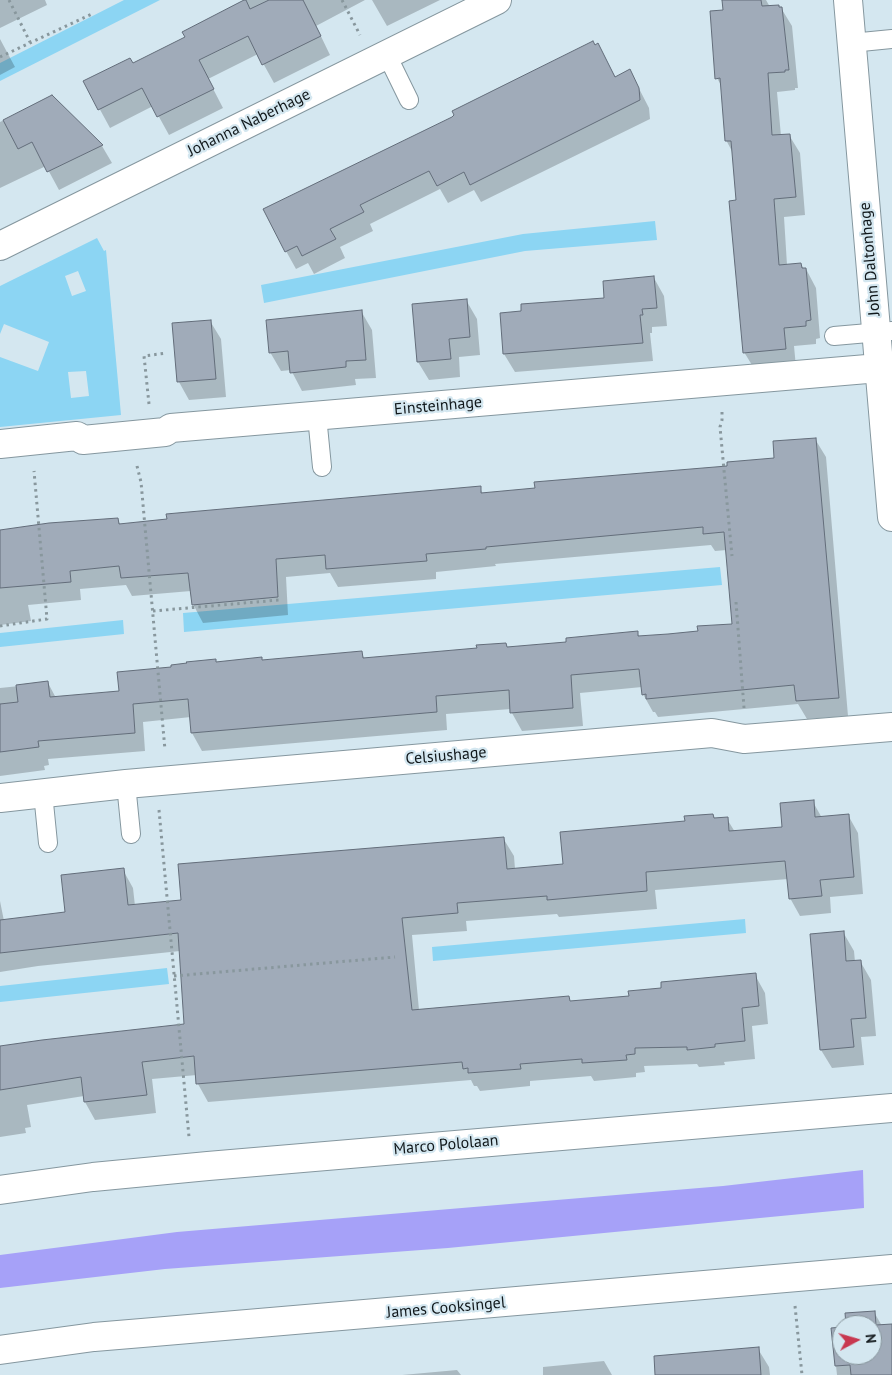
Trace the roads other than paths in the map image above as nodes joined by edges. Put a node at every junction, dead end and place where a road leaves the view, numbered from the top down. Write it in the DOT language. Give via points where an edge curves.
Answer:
graph roads {
  1 [pos="498,0"];
  2 [pos="848,0"];
  3 [pos="892,39"];
  4 [pos="851,43"];
  5 [pos="387,55"];
  6 [pos="409,100"];
  7 [pos="0,246"];
  8 [pos="884,332"];
  9 [pos="834,336"];
  10 [pos="879,368"];
  11 [pos="317,416"];
  12 [pos="888,422"];
  13 [pos="0,444"];
  14 [pos="322,467"];
  15 [pos="892,511"];
  16 [pos="892,517"];
  17 [pos="892,727"];
  18 [pos="126,784"];
  19 [pos="43,793"];
  20 [pos="0,798"];
  21 [pos="131,834"];
  22 [pos="48,843"];
  23 [pos="892,1108"];
  24 [pos="0,1190"];
  25 [pos="892,1269"];
  26 [pos="0,1350"];
  1 -- 5 [label="street, Johanna Naberhage"];
  2 -- 4 [label="street, John Daltonhage"];
  3 -- 4 [label="lane"];
  4 -- 8 [label="street, John Daltonhage"];
  5 -- 6 [label="lane"];
  5 -- 7 [label="street, Johanna Naberhage"];
  8 -- 9 [label="lane"];
  8 -- 10 [label="street, John Daltonhage"];
  10 -- 11 [label="street, Einsteinhage"];
  10 -- 12 [label="street, John Daltonhage"];
  11 -- 13 [label="street, Einsteinhage" via="171,428 165,432 82,440 77,436"];
  11 -- 14 [label="lane"];
  12 -- 15 [label="street, John Daltonhage"];
  15 -- 16 [label="street, John Daltonhage"];
  17 -- 18 [label="street, Celsiushage" via="744,739 712,733"];
  18 -- 19 [label="street, Celsiushage"];
  18 -- 21 [label="lane"];
  19 -- 20 [label="street, Celsiushage"];
  19 -- 22 [label="lane"];
  23 -- 24 [label="street, Marco Pololaan" via="208,1166"];
  25 -- 26 [label="street, James Cooksingel" via="123,1334"];
}
